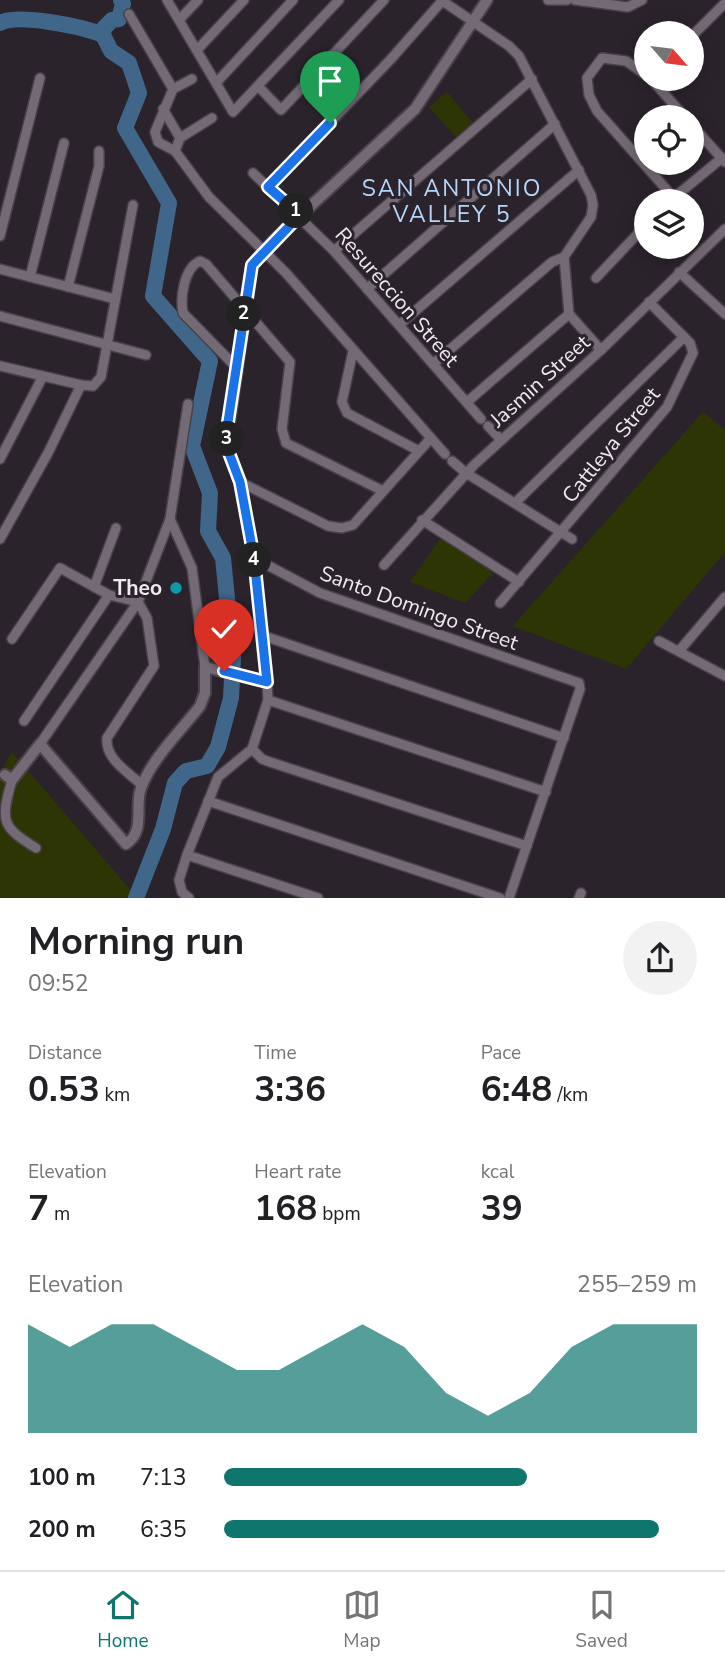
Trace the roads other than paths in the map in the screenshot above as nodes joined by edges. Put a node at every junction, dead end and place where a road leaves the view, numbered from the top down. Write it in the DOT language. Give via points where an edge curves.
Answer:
graph roads {
  1 [pos="167,0"];
  2 [pos="198,0"];
  3 [pos="244,0"];
  4 [pos="293,0"];
  5 [pos="339,0"];
  6 [pos="384,0"];
  7 [pos="487,0"];
  8 [pos="548,0"];
  9 [pos="567,0"];
  10 [pos="575,0"];
  11 [pos="642,0"];
  12 [pos="441,1"];
  13 [pos="725,3"];
  14 [pos="130,15"];
  15 [pos="179,20"];
  16 [pos="474,21"];
  17 [pos="704,24"];
  18 [pos="197,50"];
  19 [pos="634,67"];
  20 [pos="40,78"];
  21 [pos="192,79"];
  22 [pos="532,79"];
  23 [pos="216,83"];
  24 [pos="258,86"];
  25 [pos="173,89"];
  26 [pos="662,91"];
  27 [pos="674,105"];
  28 [pos="163,109"];
  29 [pos="212,118"];
  30 [pos="555,124"];
  31 [pos="180,138"];
  32 [pos="704,139"];
  33 [pos="64,143"];
  34 [pos="99,151"];
  35 [pos="175,151"];
  36 [pos="723,160"];
  37 [pos="579,170"];
  38 [pos="253,173"];
  39 [pos="268,187"];
  40 [pos="663,189"];
  41 [pos="686,189"];
  42 [pos="133,205"];
  43 [pos="300,215"];
  44 [pos="725,229"];
  45 [pos="0,236"];
  46 [pos="716,237"];
  47 [pos="634,238"];
  48 [pos="725,246"];
  49 [pos="265,250"];
  50 [pos="334,251"];
  51 [pos="564,257"];
  52 [pos="0,269"];
  53 [pos="679,272"];
  54 [pos="30,277"];
  55 [pos="596,278"];
  56 [pos="68,287"];
  57 [pos="367,289"];
  58 [pos="116,299"];
  59 [pos="649,302"];
  60 [pos="244,308"];
  61 [pos="569,314"];
  62 [pos="725,314"];
  63 [pos="0,316"];
  64 [pos="399,325"];
  65 [pos="684,337"];
  66 [pos="108,345"];
  67 [pos="601,350"];
  68 [pos="353,351"];
  69 [pos="146,355"];
  70 [pos="433,364"];
  71 [pos="0,367"];
  72 [pos="236,367"];
  73 [pos="43,379"];
  74 [pos="81,385"];
  75 [pos="467,402"];
  76 [pos="188,404"];
  77 [pos="431,438"];
  78 [pos="501,440"];
  79 [pos="419,451"];
  80 [pos="0,458"];
  81 [pos="466,473"];
  82 [pos="240,482"];
  83 [pos="383,491"];
  84 [pos="515,503"];
  85 [pos="170,519"];
  86 [pos="422,520"];
  87 [pos="116,528"];
  88 [pos="562,533"];
  89 [pos="0,539"];
  90 [pos="572,539"];
  91 [pos="254,558"];
  92 [pos="384,565"];
  93 [pos="519,582"];
  94 [pos="94,587"];
  95 [pos="109,595"];
  96 [pos="725,597"];
  97 [pos="138,602"];
  98 [pos="500,603"];
  99 [pos="261,635"];
  100 [pos="12,639"];
  101 [pos="659,640"];
  102 [pos="679,651"];
  103 [pos="205,667"];
  104 [pos="725,676"];
  105 [pos="267,682"];
  106 [pos="268,700"];
  107 [pos="24,721"];
  108 [pos="564,738"];
  109 [pos="40,744"];
  110 [pos="252,749"];
  111 [pos="6,775"];
  112 [pos="142,785"];
  113 [pos="546,792"];
  114 [pos="208,802"];
  115 [pos="527,846"];
  116 [pos="37,848"];
  117 [pos="187,855"];
  118 [pos="188,898"];
  119 [pos="318,898"];
  120 [pos="500,898"];
  121 [pos="509,898"];
  1 -- 15 [label="street"];
  2 -- 15 [label="street"];
  3 -- 18 [label="street"];
  4 -- 23 [label="street"];
  5 -- 24 [label="street"];
  6 -- 24 [label="street" via="281,110"];
  7 -- 16 [label="street"];
  8 -- 9 [label="street"];
  10 -- 11 [label="street" via="628,7"];
  12 -- 16 [label="street"];
  12 -- 39 [label="street"];
  13 -- 17 [label="street"];
  14 -- 25 [label="street"];
  15 -- 18 [label="street"];
  16 -- 22 [label="street" via="509,46"];
  16 -- 43 [label="street" via="415,109"];
  18 -- 23 [label="street"];
  19 -- 40 [label="street" via="602,58 587,78 589,95 597,111"];
  20 -- 45 [label="street"];
  21 -- 25 [label="street"];
  22 -- 30 [label="street"];
  22 -- 50 [label="street"];
  23 -- 24 [label="street" via="233,112"];
  25 -- 28 [label="street"];
  26 -- 27 [label="street"];
  28 -- 31 [label="street"];
  28 -- 35 [label="street" via="156,137"];
  29 -- 31 [label="street"];
  30 -- 37 [label="street"];
  30 -- 57 [label="street"];
  31 -- 35 [label="street"];
  32 -- 36 [label="street"];
  33 -- 54 [label="street"];
  34 -- 56 [label="street"];
  35 -- 49 [label="street" via="209,197"];
  36 -- 41 [label="street"];
  37 -- 51 [label="street" via="593,205 585,229"];
  37 -- 64 [label="street"];
  38 -- 39 [label="street, Resureccion Street"];
  39 -- 43 [label="street, Resureccion Street"];
  42 -- 58 [label="street"];
  43 -- 49 [label="street"];
  43 -- 50 [label="street, Resureccion Street"];
  44 -- 46 [label="street, Jasmin Street"];
  46 -- 48 [label="street"];
  46 -- 53 [label="street, Jasmin Street"];
  47 -- 55 [label="street"];
  49 -- 60 [label="street" via="252,265"];
  49 -- 68 [label="street"];
  50 -- 57 [label="street, Resureccion Street"];
  51 -- 61 [label="street"];
  51 -- 70 [label="street" via="552,262"];
  52 -- 54 [label="street"];
  53 -- 59 [label="street, Jasmin Street"];
  53 -- 62 [label="street"];
  54 -- 56 [label="street"];
  56 -- 58 [label="street"];
  57 -- 64 [label="street, Resureccion Street"];
  58 -- 66 [label="street"];
  59 -- 65 [label="street"];
  59 -- 67 [label="street, Jasmin Street"];
  60 -- 72 [label="street"];
  60 -- 72 [label="street" via="206,264 192,265 183,313"];
  60 -- 83 [label="street" via="290,362 282,429 286,443"];
  61 -- 67 [label="street"];
  61 -- 75 [label="street"];
  63 -- 66 [label="street"];
  64 -- 70 [label="street, Resureccion Street"];
  65 -- 84 [label="street"];
  65 -- 88 [label="street, Cattleya Street" via="693,353 667,407"];
  66 -- 69 [label="street"];
  66 -- 74 [label="street" via="101,377 93,386"];
  67 -- 78 [label="street, Jasmin Street"];
  68 -- 77 [label="street"];
  68 -- 79 [label="street" via="342,402 347,412"];
  70 -- 75 [label="street, Resureccion Street"];
  71 -- 73 [label="street"];
  72 -- 82 [label="street" via="226,445"];
  73 -- 74 [label="street"];
  73 -- 80 [label="street"];
  74 -- 89 [label="street"];
  75 -- 78 [label="street, Resureccion Street"];
  76 -- 85 [label="street"];
  77 -- 79 [label="street"];
  77 -- 81 [label="street"];
  78 -- 81 [label="street, Jasmin Street"];
  79 -- 83 [label="street"];
  81 -- 84 [label="street"];
  81 -- 86 [label="street, Jasmin Street"];
  82 -- 83 [label="street" via="328,526 342,528 353,525"];
  82 -- 91 [label="street"];
  84 -- 88 [label="street"];
  85 -- 97 [label="street"];
  85 -- 103 [label="street" via="192,568"];
  86 -- 92 [label="street, Jasmin Street"];
  86 -- 93 [label="street"];
  87 -- 94 [label="street"];
  88 -- 90 [label="street"];
  88 -- 93 [label="street, Cattleya Street"];
  91 -- 99 [label="street"];
  91 -- 108 [label="street, Santo Domingo Street" via="320,593 577,682 580,688"];
  93 -- 98 [label="street, Cattleya Street"];
  94 -- 95 [label="street"];
  94 -- 100 [label="street" via="60,568"];
  95 -- 97 [label="street"];
  95 -- 107 [label="street"];
  96 -- 102 [label="street"];
  97 -- 109 [label="street"];
  97 -- 112 [label="street" via="147,618 154,666 106,746"];
  99 -- 105 [label="street"];
  99 -- 108 [label="street"];
  101 -- 102 [label="street"];
  102 -- 104 [label="street"];
  103 -- 105 [label="street"];
  103 -- 112 [label="street" via="200,706"];
  105 -- 106 [label="street"];
  106 -- 110 [label="street"];
  106 -- 113 [label="street"];
  108 -- 113 [label="street"];
  109 -- 111 [label="street"];
  109 -- 112 [label="street" via="126,844 139,827"];
  110 -- 114 [label="street" via="218,777"];
  110 -- 115 [label="street" via="270,762"];
  111 -- 116 [label="street" via="2,820 6,829"];
  113 -- 115 [label="street"];
  114 -- 117 [label="street"];
  114 -- 120 [label="street"];
  115 -- 121 [label="street"];
  117 -- 118 [label="street" via="180,880"];
  117 -- 119 [label="street"];
}
